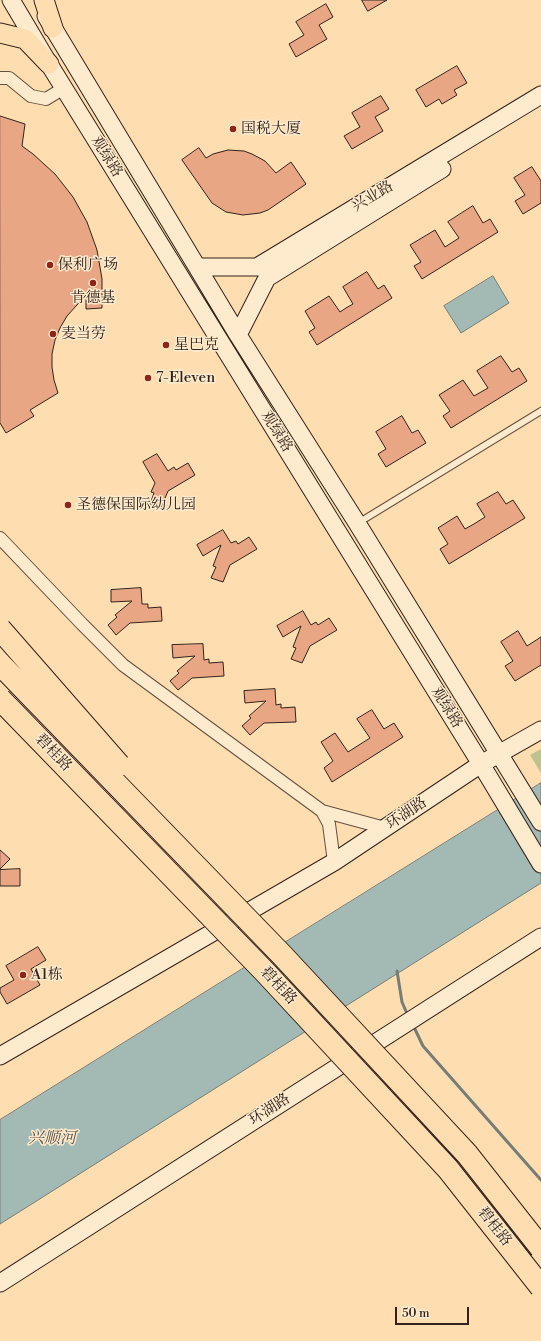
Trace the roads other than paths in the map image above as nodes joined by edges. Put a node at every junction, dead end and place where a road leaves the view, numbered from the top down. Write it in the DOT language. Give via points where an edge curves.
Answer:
graph roads {
  1 [pos="11,0"];
  2 [pos="37,0"];
  3 [pos="44,0"];
  4 [pos="53,28"];
  5 [pos="0,33"];
  6 [pos="48,64"];
  7 [pos="0,78"];
  8 [pos="64,88"];
  9 [pos="541,95"];
  10 [pos="541,107"];
  11 [pos="197,267"];
  12 [pos="238,335"];
  13 [pos="541,411"];
  14 [pos="358,523"];
  15 [pos="0,538"];
  16 [pos="0,629"];
  17 [pos="0,664"];
  18 [pos="0,699"];
  19 [pos="541,730"];
  20 [pos="499,754"];
  21 [pos="481,764"];
  22 [pos="322,811"];
  23 [pos="541,822"];
  24 [pos="385,828"];
  25 [pos="334,862"];
  26 [pos="541,864"];
  27 [pos="541,937"];
  28 [pos="298,972"];
  29 [pos="0,1056"];
  30 [pos="541,1248"];
  31 [pos="0,1283"];
  32 [pos="541,1287"];
  1 -- 6 [label="main road, 观绿路"];
  2 -- 4 [label="main road, 观绿路"];
  3 -- 4 [label="main road"];
  4 -- 11 [label="main road, 观绿路"];
  5 -- 6 [label="main road" via="25,39"];
  6 -- 8 [label="main road, 观绿路"];
  7 -- 8 [label="street" via="9,78 31,96 46,99"];
  8 -- 21 [label="main road, 观绿路"];
  9 -- 11 [label="main road, 兴业路" via="257,267"];
  10 -- 12 [label="main road, 兴业路" via="267,278"];
  11 -- 12 [label="main road, 观绿路"];
  12 -- 14 [label="main road, 观绿路"];
  13 -- 14 [label="lane"];
  14 -- 20 [label="main road, 观绿路"];
  15 -- 22 [label="street" via="123,665"];
  16 -- 28 [label="highway, bridge"];
  17 -- 28 [label="highway, 碧桂路, bridge"];
  18 -- 32 [label="highway, 碧桂路, bridge" via="264,971 448,1169"];
  19 -- 20 [label="main road, 环湖路"];
  20 -- 21 [label="main road, 环湖路"];
  20 -- 23 [label="main road, 观绿路"];
  21 -- 24 [label="main road, 环湖路"];
  21 -- 26 [label="main road, 观绿路"];
  22 -- 24 [label="street"];
  22 -- 25 [label="street" via="329,824"];
  24 -- 25 [label="main road, 环湖路"];
  25 -- 29 [label="main road, 环湖路"];
  27 -- 31 [label="main road, 环湖路"];
  28 -- 30 [label="highway, 碧桂路, bridge" via="467,1154"];
}
